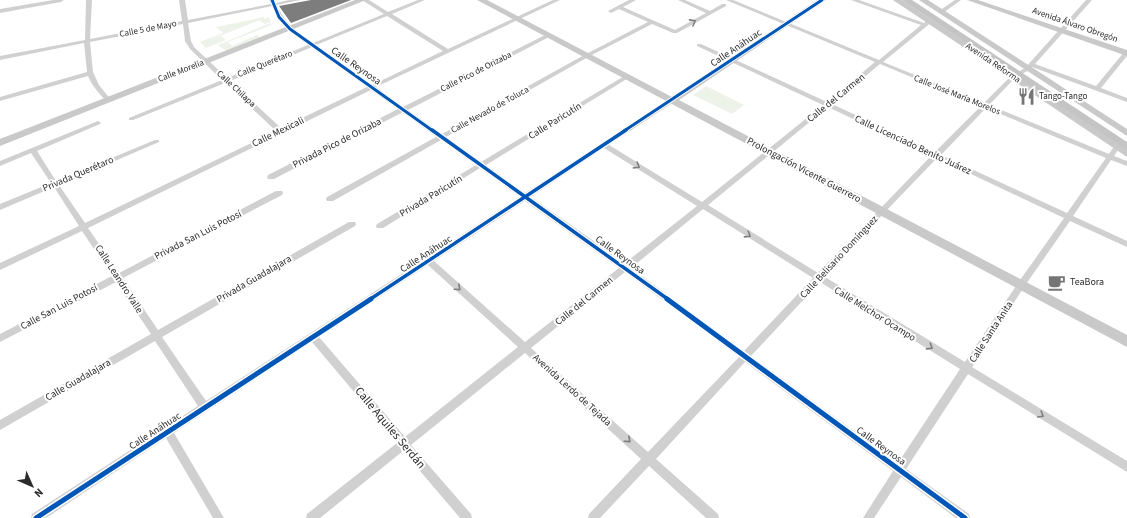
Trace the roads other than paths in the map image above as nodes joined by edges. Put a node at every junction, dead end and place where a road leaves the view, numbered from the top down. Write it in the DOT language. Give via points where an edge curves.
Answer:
graph roads {
  1 [pos="62,0"];
  2 [pos="89,0"];
  3 [pos="182,0"];
  4 [pos="297,0"];
  5 [pos="362,0"];
  6 [pos="366,0"];
  7 [pos="422,0"];
  8 [pos="557,0"];
  9 [pos="633,0"];
  10 [pos="681,0"];
  11 [pos="729,0"];
  12 [pos="822,0"];
  13 [pos="854,0"];
  14 [pos="897,0"];
  15 [pos="906,0"];
  16 [pos="913,0"];
  17 [pos="923,0"];
  18 [pos="958,0"];
  19 [pos="971,0"];
  20 [pos="1089,0"];
  21 [pos="486,1"];
  22 [pos="273,2"];
  23 [pos="724,5"];
  24 [pos="619,7"];
  25 [pos="0,11"];
  26 [pos="611,11"];
  27 [pos="710,13"];
  28 [pos="388,14"];
  29 [pos="517,18"];
  30 [pos="942,18"];
  31 [pos="185,22"];
  32 [pos="651,22"];
  33 [pos="927,23"];
  34 [pos="787,24"];
  35 [pos="290,29"];
  36 [pos="1062,31"];
  37 [pos="549,35"];
  38 [pos="88,41"];
  39 [pos="962,42"];
  40 [pos="312,45"];
  41 [pos="699,45"];
  42 [pos="447,51"];
  43 [pos="1127,53"];
  44 [pos="588,55"];
  45 [pos="0,58"];
  46 [pos="732,60"];
  47 [pos="207,61"];
  48 [pos="879,63"];
  49 [pos="1023,71"];
  50 [pos="91,73"];
  51 [pos="628,76"];
  52 [pos="226,80"];
  53 [pos="372,87"];
  54 [pos="1097,89"];
  55 [pos="0,99"];
  56 [pos="108,100"];
  57 [pos="673,100"];
  58 [pos="1127,100"];
  59 [pos="827,105"];
  60 [pos="984,106"];
  61 [pos="402,109"];
  62 [pos="131,119"];
  63 [pos="98,123"];
  64 [pos="280,131"];
  65 [pos="1127,133"];
  66 [pos="441,137"];
  67 [pos="156,140"];
  68 [pos="1127,140"];
  69 [pos="0,143"];
  70 [pos="604,145"];
  71 [pos="1117,147"];
  72 [pos="1127,147"];
  73 [pos="33,151"];
  74 [pos="770,152"];
  75 [pos="1127,154"];
  76 [pos="937,156"];
  77 [pos="1111,157"];
  78 [pos="0,164"];
  79 [pos="1127,164"];
  80 [pos="482,166"];
  81 [pos="271,177"];
  82 [pos="56,183"];
  83 [pos="279,193"];
  84 [pos="526,197"];
  85 [pos="330,199"];
  86 [pos="702,206"];
  87 [pos="0,208"];
  88 [pos="882,210"];
  89 [pos="1069,217"];
  90 [pos="352,224"];
  91 [pos="380,226"];
  92 [pos="85,227"];
  93 [pos="1127,244"];
  94 [pos="429,262"];
  95 [pos="0,267"];
  96 [pos="625,268"];
  97 [pos="118,276"];
  98 [pos="818,279"];
  99 [pos="1021,285"];
  100 [pos="156,335"];
  101 [pos="0,338"];
  102 [pos="313,338"];
  103 [pos="1127,341"];
  104 [pos="525,348"];
  105 [pos="746,356"];
  106 [pos="967,370"];
  107 [pos="205,408"];
  108 [pos="0,425"];
  109 [pos="168,432"];
  110 [pos="405,445"];
  111 [pos="649,459"];
  112 [pos="1127,467"];
  113 [pos="900,470"];
  114 [pos="36,518"];
  115 [pos="220,518"];
  116 [pos="311,518"];
  117 [pos="467,518"];
  118 [pos="593,518"];
  119 [pos="714,518"];
  120 [pos="868,518"];
  121 [pos="965,518"];
  1 -- 25 [label="street"];
  2 -- 38 [label="street"];
  3 -- 31 [label="street, Calle Chilapa"];
  4 -- 22 [label="street, Calle 5 de Mayo"];
  5 -- 35 [label="street, Calle Morelia"];
  6 -- 28 [label="street"];
  7 -- 28 [label="street, Calle Querétaro"];
  8 -- 29 [label="street, Calle Mexicali"];
  9 -- 24 [label="street"];
  10 -- 27 [label="street"];
  11 -- 34 [label="street, Calle José María Morelos"];
  12 -- 34 [label="street, Calle Anáhuac"];
  13 -- 33 [label="street"];
  14 -- 33 [label="street, Avenida Reforma"];
  15 -- 30 [label="main road, Avenida Reforma"];
  16 -- 30 [label="main road, Avenida Reforma"];
  17 -- 30 [label="street, Avenida Reforma"];
  18 -- 30 [label="street"];
  19 -- 36 [label="street, Avenida Álvaro Obregón"];
  20 -- 36 [label="street, Calle Belisario Domínguez"];
  21 -- 29 [label="street, Prolongación Vicente Guerrero"];
  22 -- 31 [label="street, Calle 5 de Mayo"];
  22 -- 35 [label="street, Calle Reynosa" via="279,17"];
  23 -- 27 [label="street"];
  24 -- 26 [label="street"];
  24 -- 32 [label="street"];
  32 -- 27 [label="street, one-way" via="675,32"];
  28 -- 40 [label="street, Calle Querétaro"];
  28 -- 42 [label="street"];
  29 -- 37 [label="street, Prolongación Vicente Guerrero"];
  29 -- 42 [label="street, Calle Mexicali"];
  30 -- 39 [label="main road"];
  30 -- 49 [label="main road, Avenida Reforma"];
  30 -- 49 [label="street, Avenida Reforma" via="965,29"];
  31 -- 38 [label="street, Calle 5 de Mayo"];
  31 -- 47 [label="street, Calle Chilapa" via="188,41"];
  32 -- 44 [label="street, Calle Nevado de Toluca"];
  33 -- 39 [label="street, Avenida Reforma"];
  33 -- 48 [label="street, Calle del Carmen"];
  34 -- 46 [label="street, Calle Anáhuac"];
  34 -- 48 [label="street, Calle José María Morelos"];
  35 -- 40 [label="street, Calle Reynosa"];
  35 -- 47 [label="street, Calle Morelia"];
  36 -- 43 [label="street, Avenida Álvaro Obregón"];
  36 -- 49 [label="street, Calle Belisario Domínguez"];
  37 -- 44 [label="street, Prolongación Vicente Guerrero"];
  37 -- 61 [label="street, Calle Pico de Orizaba"];
  38 -- 45 [label="street, Calle 5 de Mayo"];
  38 -- 50 [label="street"];
  39 -- 49 [label="street, Avenida Reforma"];
  40 -- 52 [label="street, Calle Querétaro"];
  40 -- 53 [label="street, Calle Reynosa"];
  41 -- 46 [label="street, Calle Licenciado Benito Juárez"];
  42 -- 53 [label="street, Calle Mexicali"];
  43 -- 54 [label="street"];
  44 -- 51 [label="street, Prolongación Vicente Guerrero"];
  44 -- 66 [label="street, Calle Nevado de Toluca"];
  46 -- 57 [label="street, Calle Anáhuac"];
  46 -- 59 [label="street, Calle Licenciado Benito Juárez"];
  47 -- 52 [label="street, Calle Chilapa"];
  47 -- 56 [label="street, Calle Morelia"];
  48 -- 59 [label="street, Calle del Carmen"];
  48 -- 60 [label="street, Calle José María Morelos"];
  49 -- 54 [label="street"];
  49 -- 60 [label="street, Calle Belisario Domínguez"];
  49 -- 65 [label="street, Avenida Reforma"];
  49 -- 68 [label="main road, Avenida Reforma"];
  49 -- 71 [label="street, Avenida Reforma"];
  49 -- 72 [label="main road, Avenida Reforma"];
  50 -- 55 [label="street"];
  50 -- 56 [label="street" via="93,81"];
  51 -- 57 [label="street, Prolongación Vicente Guerrero"];
  51 -- 80 [label="street, Calle Paricutín"];
  52 -- 62 [label="street, Calle Querétaro"];
  52 -- 64 [label="street, Calle Chilapa"];
  53 -- 61 [label="street, Calle Reynosa"];
  53 -- 64 [label="street, Calle Mexicali"];
  54 -- 58 [label="street"];
  56 -- 69 [label="street, Calle Morelia"];
  57 -- 70 [label="street, Calle Anáhuac"];
  57 -- 74 [label="street, Prolongación Vicente Guerrero"];
  59 -- 74 [label="street, Calle del Carmen"];
  59 -- 76 [label="street, Calle Licenciado Benito Juárez"];
  60 -- 76 [label="street, Calle Belisario Domínguez"];
  60 -- 77 [label="street, Calle José María Morelos"];
  61 -- 66 [label="street, Calle Reynosa"];
  61 -- 81 [label="street, Privada Pico de Orizaba"];
  63 -- 73 [label="street"];
  64 -- 92 [label="street, Calle Mexicali"];
  66 -- 80 [label="street, Calle Reynosa"];
  66 -- 85 [label="street, Calle Nevado de Toluca"];
  67 -- 82 [label="street, Privada Querétaro"];
  70 -- 84 [label="street, Calle Anáhuac"];
  70 -- 86 [label="street, Calle Melchor Ocampo, one-way"];
  71 -- 75 [label="street, Avenida Reforma"];
  71 -- 77 [label="street, Calle Santa Anita"];
  73 -- 78 [label="street"];
  73 -- 82 [label="street, Calle Leandro Valle"];
  74 -- 86 [label="street, Calle del Carmen"];
  74 -- 88 [label="street, Prolongación Vicente Guerrero"];
  76 -- 88 [label="street, Calle Belisario Domínguez"];
  76 -- 89 [label="street, Calle Licenciado Benito Juárez"];
  77 -- 79 [label="street, Calle José María Morelos"];
  77 -- 89 [label="street, Calle Santa Anita"];
  80 -- 84 [label="street, Calle Reynosa"];
  80 -- 91 [label="street, Privada Paricutín"];
  82 -- 87 [label="street, Privada Querétaro"];
  82 -- 92 [label="street, Calle Leandro Valle"];
  83 -- 97 [label="street, Privada San Luis Potosí"];
  84 -- 94 [label="street, Calle Anáhuac"];
  84 -- 96 [label="street, Calle Reynosa"];
  86 -- 96 [label="street, Calle del Carmen"];
  86 -- 98 [label="street, Calle Melchor Ocampo, one-way"];
  88 -- 98 [label="street, Calle Belisario Domínguez"];
  88 -- 99 [label="street, Prolongación Vicente Guerrero"];
  89 -- 93 [label="street, Calle Licenciado Benito Juárez"];
  89 -- 99 [label="street, Calle Santa Anita"];
  90 -- 100 [label="street, Privada Guadalajara"];
  92 -- 95 [label="street, Calle Mexicali"];
  92 -- 97 [label="street, Calle Leandro Valle"];
  94 -- 102 [label="street, Calle Anáhuac"];
  94 -- 104 [label="street, Avenida Lerdo de Tejada, one-way"];
  96 -- 104 [label="street, Calle del Carmen"];
  96 -- 105 [label="street, Calle Reynosa"];
  97 -- 100 [label="street, Calle Leandro Valle"];
  97 -- 101 [label="street, Calle San Luis Potosí"];
  98 -- 105 [label="street, Calle Belisario Domínguez"];
  98 -- 106 [label="street, Calle Melchor Ocampo, one-way"];
  99 -- 103 [label="street, Prolongación Vicente Guerrero"];
  99 -- 106 [label="street, Calle Santa Anita"];
  100 -- 107 [label="street, Calle Leandro Valle"];
  100 -- 108 [label="street, Calle Guadalajara"];
  102 -- 107 [label="street, Calle Anáhuac"];
  102 -- 110 [label="street, Calle Aquiles Serdán"];
  104 -- 110 [label="street, Calle del Carmen"];
  104 -- 111 [label="street, Avenida Lerdo de Tejada, one-way"];
  105 -- 111 [label="street, Calle Belisario Domínguez"];
  105 -- 113 [label="street, Calle Reynosa"];
  106 -- 112 [label="street, Calle Melchor Ocampo, one-way"];
  106 -- 113 [label="street, Calle Santa Anita"];
  107 -- 109 [label="street, Calle Anáhuac"];
  109 -- 114 [label="street, Calle Anáhuac"];
  109 -- 115 [label="street"];
  110 -- 116 [label="street, Calle del Carmen"];
  110 -- 117 [label="street, Calle Aquiles Serdán"];
  111 -- 118 [label="street, Calle Belisario Domínguez"];
  111 -- 119 [label="street, Avenida Lerdo de Tejada"];
  113 -- 120 [label="street, Calle Santa Anita"];
  113 -- 121 [label="street, Calle Reynosa"];
}
